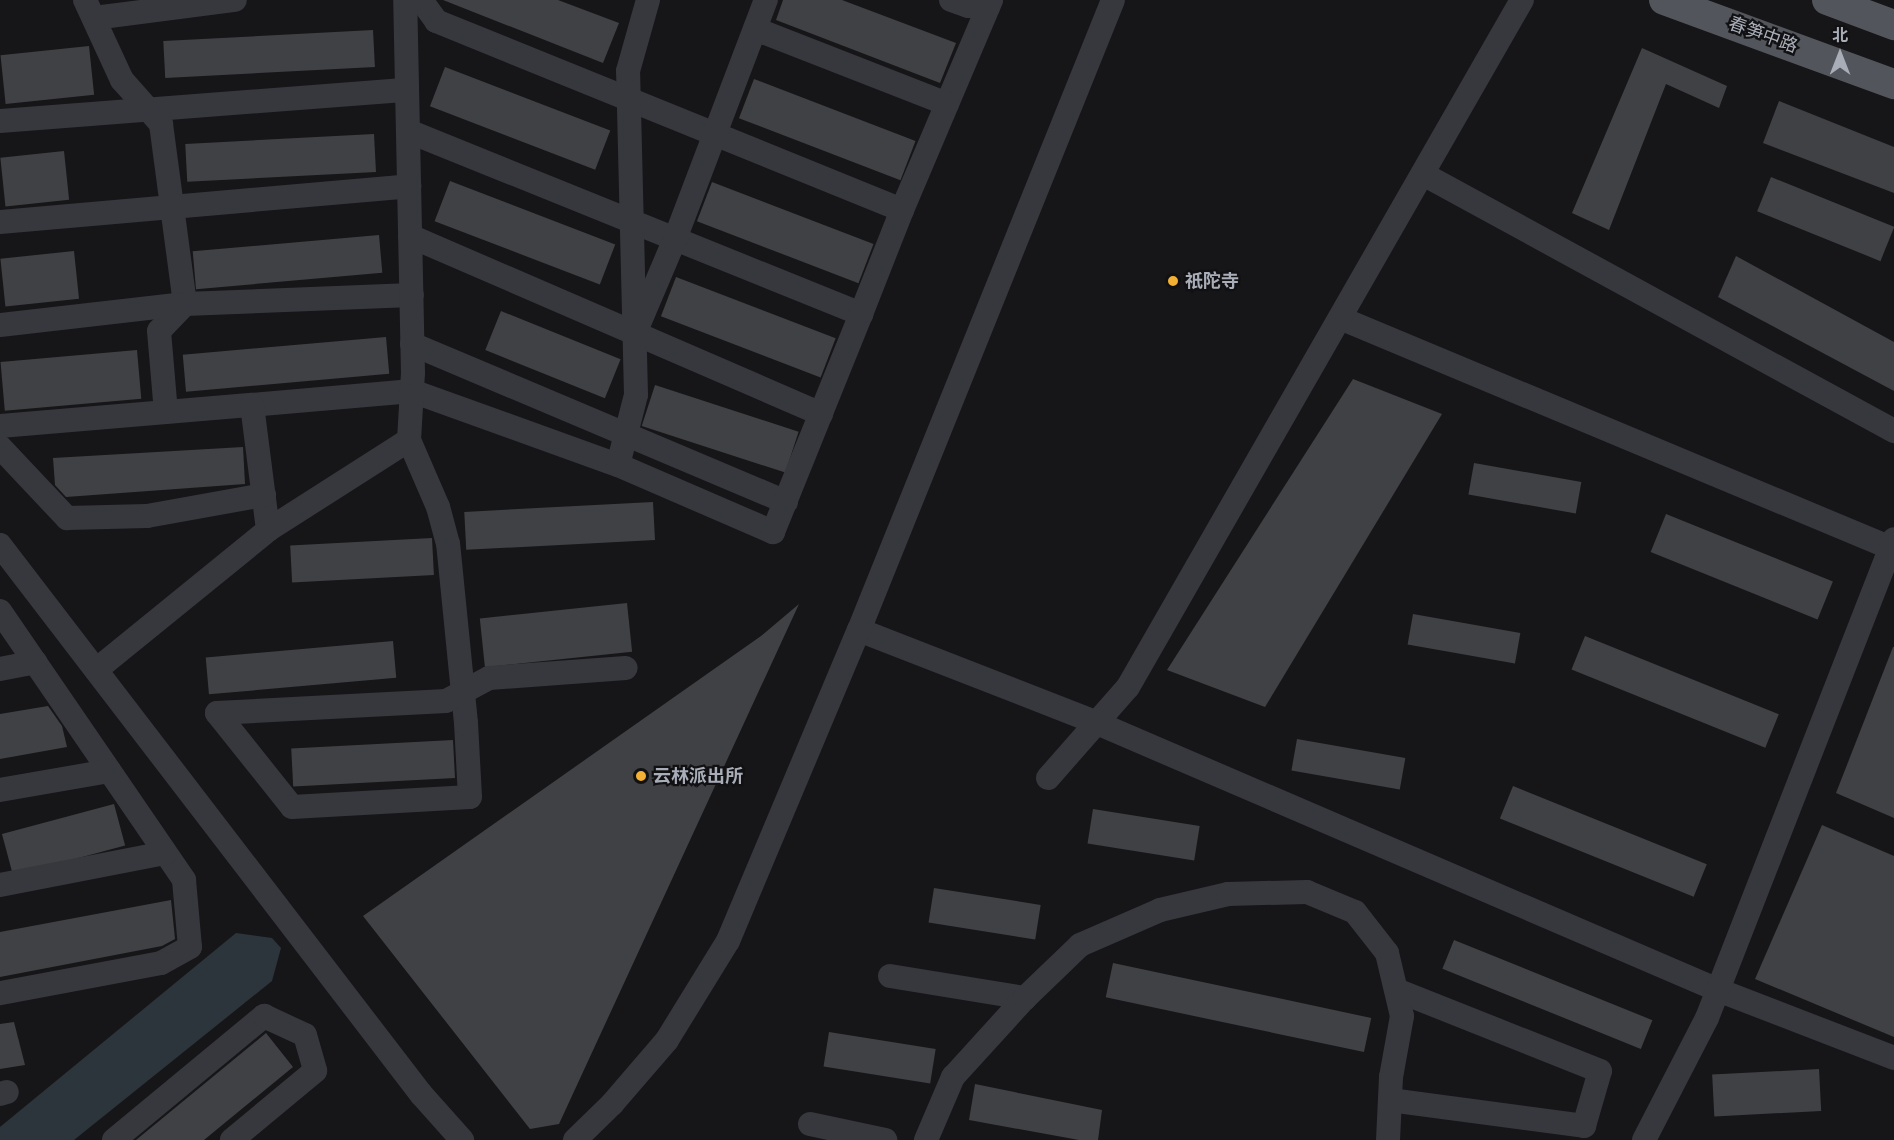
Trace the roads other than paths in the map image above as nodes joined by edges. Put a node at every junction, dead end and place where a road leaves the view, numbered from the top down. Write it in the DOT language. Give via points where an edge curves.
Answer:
graph roads {
  1 [pos="235,0"];
  2 [pos="405,0"];
  3 [pos="421,0"];
  4 [pos="648,0"];
  5 [pos="766,0"];
  6 [pos="951,0"];
  7 [pos="1113,0"];
  8 [pos="1522,0"];
  9 [pos="1664,0"];
  10 [pos="1827,0"];
  11 [pos="989,4"];
  12 [pos="89,9"];
  13 [pos="1894,25"];
  14 [pos="755,29"];
  15 [pos="1894,84"];
  16 [pos="407,90"];
  17 [pos="629,99"];
  18 [pos="947,104"];
  19 [pos="148,110"];
  20 [pos="0,121"];
  21 [pos="408,130"];
  22 [pos="715,134"];
  23 [pos="1423,174"];
  24 [pos="409,186"];
  25 [pos="171,207"];
  26 [pos="902,210"];
  27 [pos="632,221"];
  28 [pos="0,222"];
  29 [pos="410,236"];
  30 [pos="675,239"];
  31 [pos="412,295"];
  32 [pos="185,304"];
  33 [pos="861,314"];
  34 [pos="1340,318"];
  35 [pos="0,325"];
  36 [pos="635,334"];
  37 [pos="412,344"];
  38 [pos="412,391"];
  39 [pos="252,405"];
  40 [pos="166,412"];
  41 [pos="821,414"];
  42 [pos="0,426"];
  43 [pos="1894,431"];
  44 [pos="626,434"];
  45 [pos="409,440"];
  46 [pos="0,447"];
  47 [pos="618,465"];
  48 [pos="264,495"];
  49 [pos="786,501"];
  50 [pos="268,530"];
  51 [pos="1892,543"];
  52 [pos="1,548"];
  53 [pos="0,611"];
  54 [pos="859,630"];
  55 [pos="35,662"];
  56 [pos="626,668"];
  57 [pos="0,669"];
  58 [pos="96,670"];
  59 [pos="463,692"];
  60 [pos="1097,723"];
  61 [pos="109,771"];
  62 [pos="1048,778"];
  63 [pos="0,790"];
  64 [pos="165,853"];
  65 [pos="0,885"];
  66 [pos="890,976"];
  67 [pos="1396,990"];
  68 [pos="1718,990"];
  69 [pos="0,993"];
  70 [pos="1025,998"];
  71 [pos="1894,1058"];
  72 [pos="1390,1100"];
  73 [pos="810,1124"];
  74 [pos="114,1140"];
  75 [pos="232,1140"];
  76 [pos="462,1140"];
  77 [pos="575,1140"];
  78 [pos="885,1140"];
  79 [pos="926,1140"];
  80 [pos="1388,1140"];
  81 [pos="1644,1140"];
  1 -- 12 [label="street"];
  2 -- 16 [label="street"];
  3 -- 17 [label="street" via="436,21"];
  4 -- 17 [label="street" via="628,71"];
  5 -- 14 [label="street"];
  6 -- 11 [label="street" via="968,6"];
  7 -- 54 [label="street"];
  8 -- 23 [label="street"];
  9 -- 15 [label="main road, 春笋中路"];
  10 -- 13 [label="main road"];
  11 -- 18 [label="street"];
  12 -- 19 [label="street" via="122,80"];
  14 -- 18 [label="street"];
  14 -- 22 [label="street"];
  16 -- 19 [label="street"];
  16 -- 21 [label="street"];
  17 -- 22 [label="street"];
  17 -- 27 [label="street"];
  18 -- 26 [label="street"];
  19 -- 20 [label="street"];
  19 -- 25 [label="street" via="161,124"];
  21 -- 24 [label="street"];
  21 -- 27 [label="street"];
  22 -- 26 [label="street"];
  22 -- 30 [label="street"];
  23 -- 34 [label="street"];
  23 -- 43 [label="street"];
  24 -- 25 [label="street"];
  24 -- 29 [label="street"];
  25 -- 28 [label="street"];
  25 -- 32 [label="street"];
  26 -- 33 [label="street"];
  27 -- 30 [label="street"];
  27 -- 36 [label="street"];
  29 -- 31 [label="street"];
  29 -- 36 [label="street"];
  30 -- 33 [label="street"];
  30 -- 36 [label="street"];
  31 -- 32 [label="street"];
  31 -- 37 [label="street"];
  32 -- 35 [label="street"];
  32 -- 40 [label="street" via="159,331"];
  33 -- 41 [label="street"];
  34 -- 51 [label="street"];
  34 -- 60 [label="street" via="1128,687"];
  36 -- 41 [label="street"];
  36 -- 44 [label="street" via="636,395"];
  37 -- 38 [label="street"];
  37 -- 44 [label="street"];
  38 -- 39 [label="street"];
  38 -- 45 [label="street"];
  38 -- 47 [label="street"];
  39 -- 40 [label="street"];
  39 -- 48 [label="street"];
  40 -- 42 [label="street"];
  41 -- 49 [label="street"];
  44 -- 47 [label="street"];
  44 -- 49 [label="street"];
  45 -- 50 [label="street"];
  45 -- 59 [label="street" via="438,507 448,544"];
  46 -- 48 [label="street" via="67,518 147,516"];
  47 -- 49 [label="street" via="773,532"];
  48 -- 50 [label="street"];
  50 -- 58 [label="street"];
  51 -- 68 [label="street"];
  52 -- 58 [label="street"];
  53 -- 55 [label="street"];
  54 -- 60 [label="street"];
  54 -- 77 [label="street" via="728,941 667,1040"];
  55 -- 57 [label="street"];
  55 -- 61 [label="street"];
  56 -- 59 [label="street" via="489,678"];
  58 -- 76 [label="street" via="421,1094"];
  59 -- 59 [label="street" via="446,701 217,713 292,807 470,797"];
  60 -- 62 [label="street"];
  60 -- 68 [label="street"];
  61 -- 63 [label="street"];
  61 -- 64 [label="street"];
  64 -- 65 [label="street"];
  64 -- 69 [label="street" via="184,880 190,947 161,963"];
  66 -- 70 [label="street"];
  67 -- 70 [label="street" via="1387,953 1354,912 1307,892 1228,894 1160,910 1080,945"];
  67 -- 72 [label="street" via="1402,1016"];
  67 -- 72 [label="street" via="1600,1071 1584,1126"];
  68 -- 71 [label="street"];
  68 -- 81 [label="street"];
  70 -- 79 [label="street" via="953,1077"];
  72 -- 80 [label="street"];
  73 -- 78 [label="street"];
  74 -- 75 [label="street" via="264,1016 305,1035 315,1071"];
}
